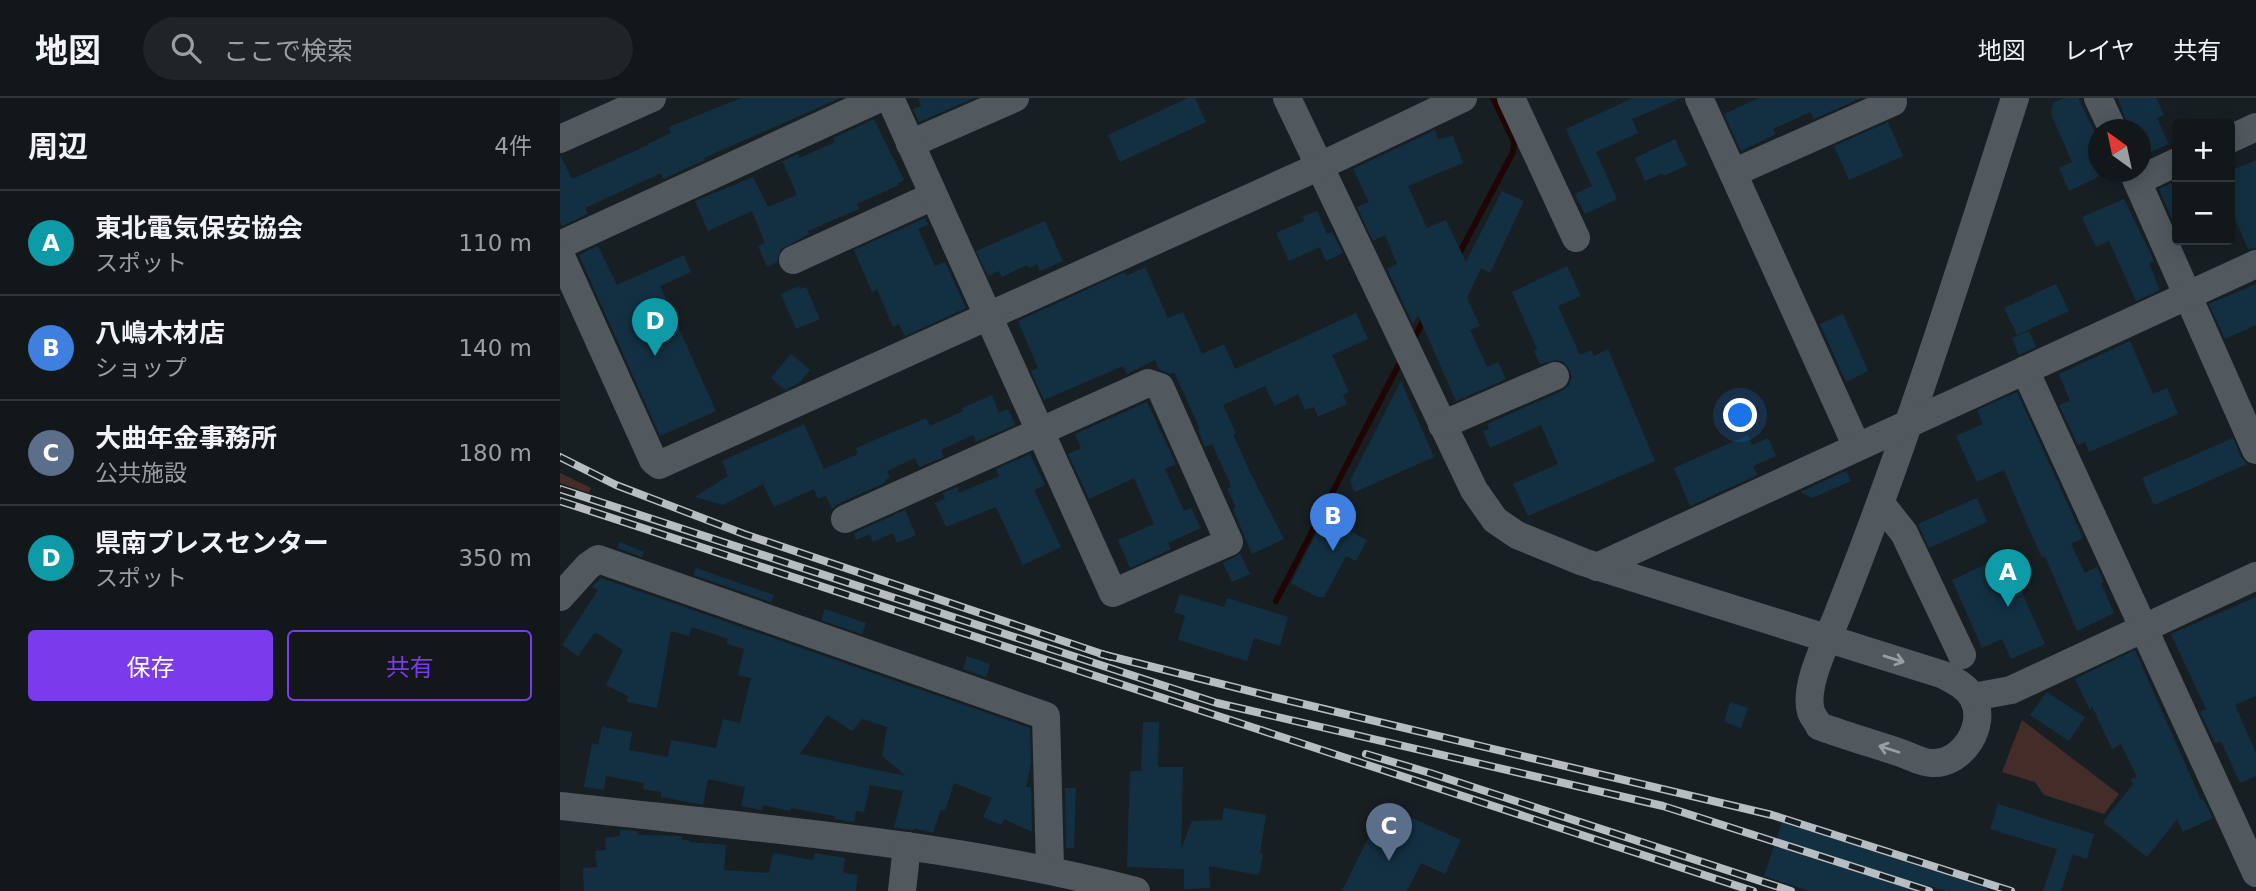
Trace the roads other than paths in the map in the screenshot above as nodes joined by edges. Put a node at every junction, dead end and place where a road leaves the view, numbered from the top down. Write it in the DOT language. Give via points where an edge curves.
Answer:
graph roads {
  1 [pos="652,98"];
  2 [pos="880,98"];
  3 [pos="890,98"];
  4 [pos="1015,98"];
  5 [pos="1287,98"];
  6 [pos="1463,98"];
  7 [pos="1511,98"];
  8 [pos="1699,98"];
  9 [pos="2015,98"];
  10 [pos="2098,98"];
  11 [pos="1894,102"];
  12 [pos="615,106"];
  13 [pos="2108,119"];
  14 [pos="2256,127"];
  15 [pos="2235,137"];
  16 [pos="560,139"];
  17 [pos="910,144"];
  18 [pos="2172,164"];
  19 [pos="1318,167"];
  20 [pos="2151,171"];
  21 [pos="1733,173"];
  22 [pos="2138,182"];
  23 [pos="933,196"];
  24 [pos="1576,238"];
  25 [pos="560,244"];
  26 [pos="560,254"];
  27 [pos="793,260"];
  28 [pos="2256,264"];
  29 [pos="2188,296"];
  30 [pos="987,316"];
  31 [pos="2025,370"];
  32 [pos="1555,376"];
  33 [pos="1910,423"];
  34 [pos="1442,425"];
  35 [pos="1040,432"];
  36 [pos="1857,447"];
  37 [pos="2256,450"];
  38 [pos="1882,505"];
  39 [pos="845,519"];
  40 [pos="1597,567"];
  41 [pos="2256,576"];
  42 [pos="560,597"];
  43 [pos="2146,629"];
  44 [pos="1828,639"];
  45 [pos="1962,655"];
  46 [pos="1973,697"];
  47 [pos="560,806"];
  48 [pos="907,846"];
  49 [pos="1050,869"];
  50 [pos="2256,873"];
  51 [pos="902,891"];
  52 [pos="1136,891"];
  1 -- 12 [label="street"];
  2 -- 25 [label="street"];
  3 -- 17 [label="street"];
  4 -- 17 [label="street"];
  5 -- 19 [label="street"];
  6 -- 19 [label="street"];
  7 -- 24 [label="street"];
  8 -- 21 [label="street"];
  9 -- 33 [label="street"];
  10 -- 13 [label="street"];
  11 -- 21 [label="street"];
  12 -- 16 [label="street"];
  14 -- 15 [label="street"];
  17 -- 23 [label="street"];
  18 -- 20 [label="street"];
  19 -- 30 [label="street"];
  19 -- 34 [label="street"];
  21 -- 36 [label="street"];
  22 -- 29 [label="street"];
  23 -- 27 [label="street"];
  23 -- 30 [label="street"];
  26 -- 30 [label="street" via="659,465"];
  28 -- 29 [label="street"];
  29 -- 31 [label="street"];
  29 -- 37 [label="street"];
  30 -- 35 [label="street"];
  31 -- 33 [label="street"];
  31 -- 43 [label="street"];
  32 -- 34 [label="street"];
  33 -- 36 [label="street"];
  33 -- 38 [label="street"];
  34 -- 40 [label="street" via="1494,520 1517,535"];
  35 -- 35 [label="street" via="1148,383 1160,387 1229,542 1113,593"];
  35 -- 39 [label="street"];
  36 -- 40 [label="street"];
  38 -- 44 [label="street"];
  38 -- 45 [label="street" via="1904,533"];
  40 -- 44 [label="street"];
  41 -- 43 [label="street"];
  42 -- 49 [label="street" via="598,559 1046,716"];
  43 -- 46 [label="street" via="2011,690"];
  43 -- 50 [label="street"];
  44 -- 46 [label="street, one-way" via="1944,675"];
  46 -- 44 [label="street, one-way" via="1978,712 1967,745 1953,758 1932,764 1819,726 1811,713 1809,692"];
  47 -- 48 [label="street"];
  48 -- 49 [label="street"];
  48 -- 51 [label="street"];
  49 -- 52 [label="street"];
}
